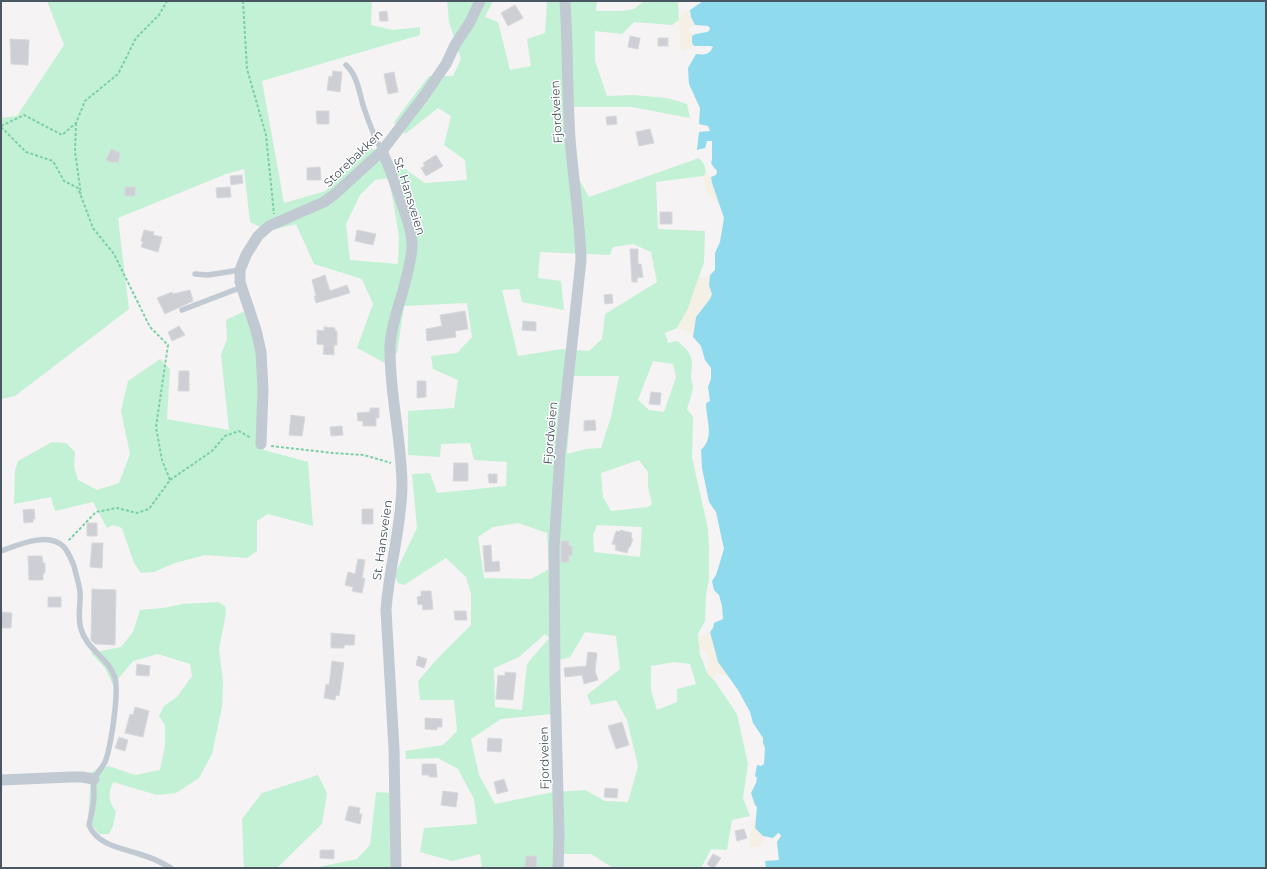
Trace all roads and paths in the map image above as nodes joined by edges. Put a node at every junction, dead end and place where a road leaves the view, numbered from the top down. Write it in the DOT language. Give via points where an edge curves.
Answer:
graph roads {
  1 [pos="167,1"];
  2 [pos="243,1"];
  3 [pos="480,1"];
  4 [pos="565,1"];
  5 [pos="346,65"];
  6 [pos="76,123"];
  7 [pos="1,126"];
  8 [pos="382,151"];
  9 [pos="82,199"];
  10 [pos="275,223"];
  11 [pos="240,270"];
  12 [pos="195,274"];
  13 [pos="242,287"];
  14 [pos="182,310"];
  15 [pos="261,444"];
  16 [pos="401,464"];
  17 [pos="170,480"];
  18 [pos="63,546"];
  19 [pos="1,551"];
  20 [pos="94,779"];
  21 [pos="1,780"];
  22 [pos="171,868"];
  23 [pos="396,868"];
  24 [pos="558,868"];
  1 -- 6 [label="path" via="159,15 136,38 118,74 86,101"];
  2 -- 10 [label="path" via="247,68 266,135"];
  3 -- 8 [label="street, Storebakken" via="446,64"];
  4 -- 24 [label="street, Fjordveien" via="567,94 581,260 560,454 554,548"];
  5 -- 8 [label="lane" via="357,80 369,124"];
  6 -- 7 [label="path" via="62,135 24,115"];
  6 -- 9 [label="path" via="75,152"];
  7 -- 9 [label="path" via="26,152 53,161 64,181 78,188"];
  8 -- 10 [label="street, Storebakken" via="324,202"];
  8 -- 16 [label="street, St. Hansveien" via="411,232 412,248 390,345"];
  9 -- 17 [label="path" via="93,228 114,254 150,327 168,345 156,427 162,460"];
  10 -- 11 [label="street, Storebakken" via="255,240"];
  11 -- 12 [label="lane"];
  11 -- 13 [label="street"];
  13 -- 14 [label="lane"];
  13 -- 15 [label="street" via="261,352"];
  15 -- 16 [label="path" via="333,453 364,454 393,464"];
  15 -- 17 [label="path" via="239,431 225,436 212,451"];
  16 -- 23 [label="street, St. Hansveien" via="401,507 386,610 394,749"];
  17 -- 18 [label="path" via="149,509 137,513 117,508 96,512"];
  18 -- 19 [label="lane" via="47,540 38,540"];
  18 -- 20 [label="lane" via="70,555 79,585 79,618 82,632 87,643 108,666 115,679 110,745 105,762"];
  20 -- 21 [label="street" via="71,776"];
  20 -- 22 [label="lane" via="89,825 95,835 103,841"];
}
